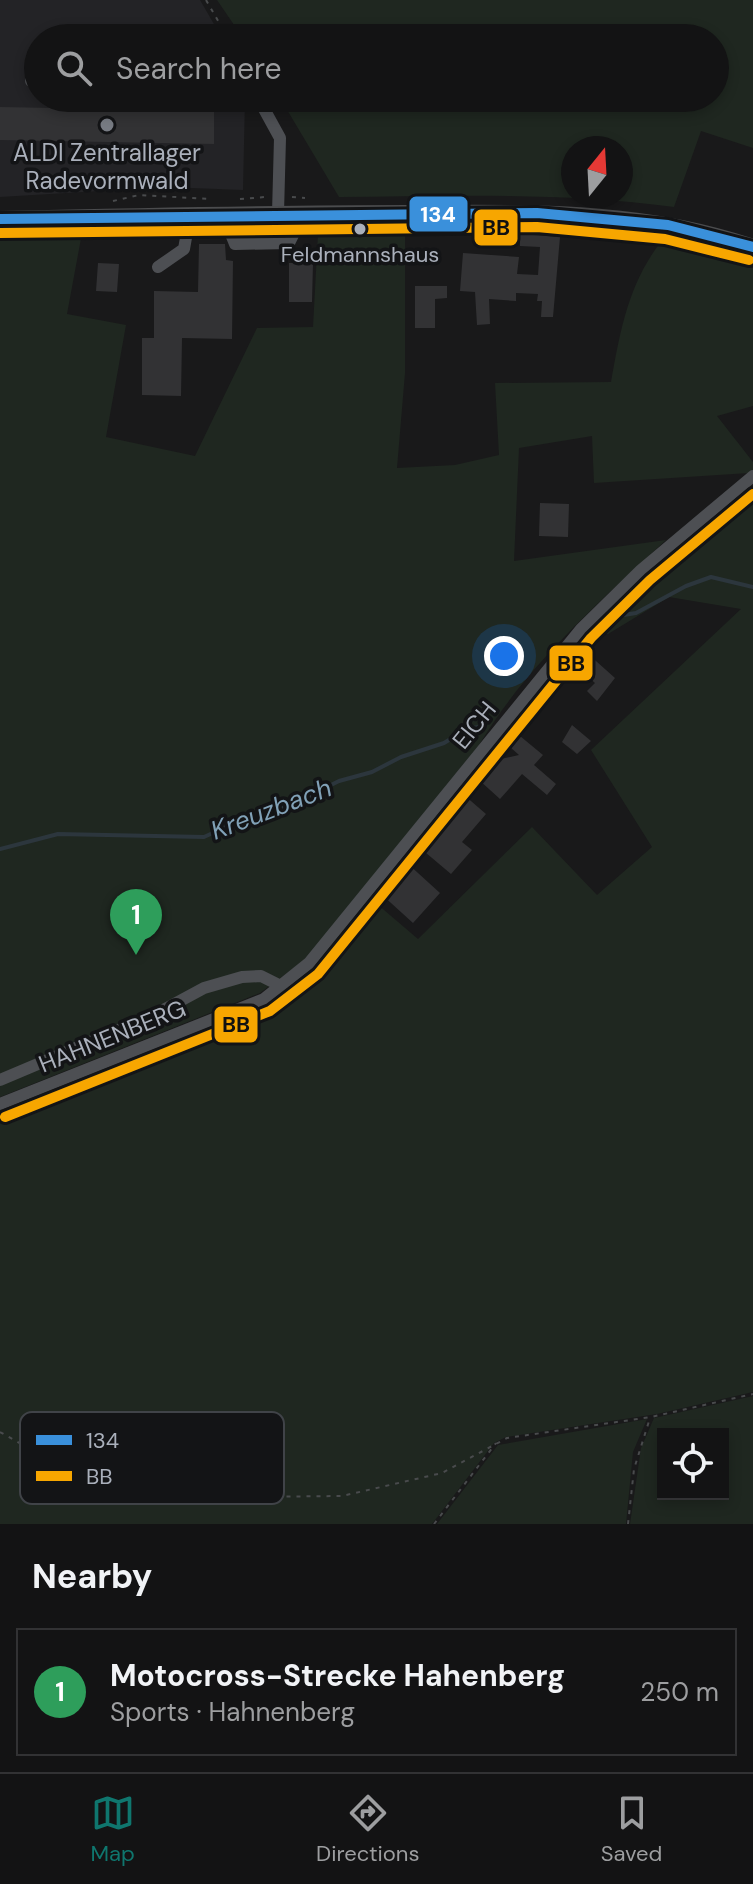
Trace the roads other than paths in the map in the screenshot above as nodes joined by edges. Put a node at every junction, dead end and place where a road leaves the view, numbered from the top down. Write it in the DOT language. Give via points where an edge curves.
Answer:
graph roads {
  1 [pos="266,112"];
  2 [pos="278,213"];
  3 [pos="223,214"];
  4 [pos="190,215"];
  5 [pos="0,219"];
  6 [pos="297,220"];
  7 [pos="753,247"];
  8 [pos="158,267"];
  9 [pos="753,476"];
  10 [pos="283,987"];
  11 [pos="0,1080"];
  12 [pos="0,1104"];
  1 -- 2 [label="street" via="280,138"];
  2 -- 3 [label="main road"];
  2 -- 6 [label="main road"];
  3 -- 4 [label="main road"];
  3 -- 6 [label="street" via="235,244 289,243"];
  4 -- 5 [label="main road"];
  4 -- 8 [label="street" via="184,249"];
  6 -- 7 [label="main road" via="620,216"];
  9 -- 10 [label="street, EICH" via="641,570 581,629"];
  10 -- 11 [label="street" via="261,976 204,988 154,1015"];
  10 -- 12 [label="street, HAHNENBERG"];
}
